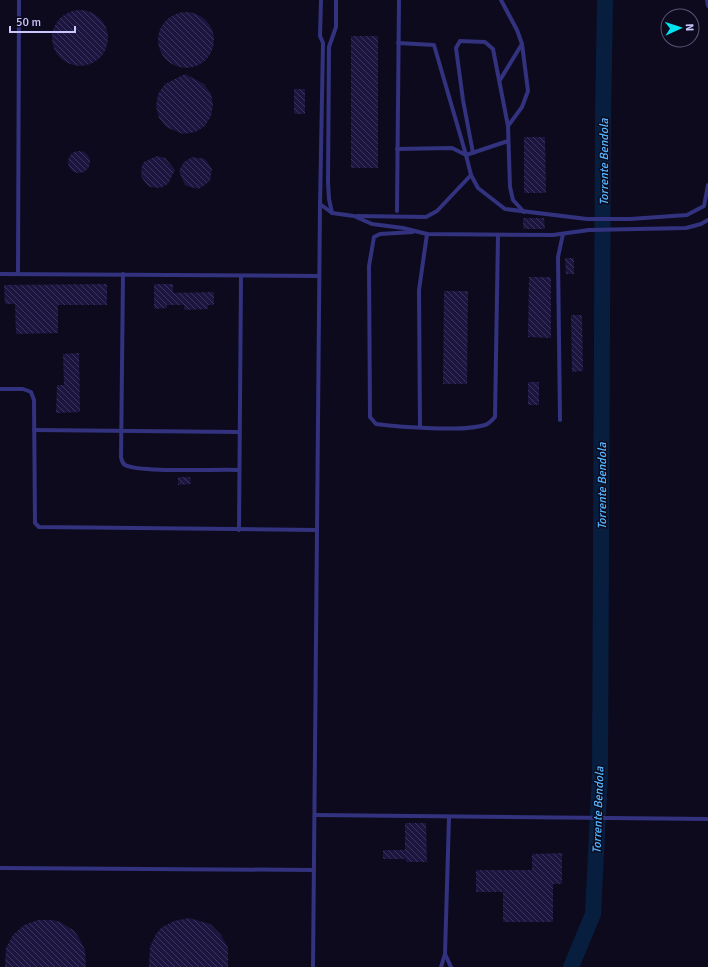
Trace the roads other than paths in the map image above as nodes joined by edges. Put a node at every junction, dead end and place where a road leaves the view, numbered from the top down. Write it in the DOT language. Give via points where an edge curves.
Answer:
graph roads {
  1 [pos="19,0"];
  2 [pos="321,0"];
  3 [pos="336,0"];
  4 [pos="399,0"];
  5 [pos="501,0"];
  6 [pos="707,0"];
  7 [pos="708,6"];
  8 [pos="398,43"];
  9 [pos="522,44"];
  10 [pos="500,80"];
  11 [pos="508,126"];
  12 [pos="508,141"];
  13 [pos="397,150"];
  14 [pos="473,153"];
  15 [pos="466,155"];
  16 [pos="471,175"];
  17 [pos="708,185"];
  18 [pos="320,204"];
  19 [pos="397,211"];
  20 [pos="524,212"];
  21 [pos="332,213"];
  22 [pos="354,216"];
  23 [pos="708,220"];
  24 [pos="414,232"];
  25 [pos="427,234"];
  26 [pos="563,234"];
  27 [pos="498,235"];
  28 [pos="0,274"];
  29 [pos="18,274"];
  30 [pos="123,274"];
  31 [pos="241,276"];
  32 [pos="319,276"];
  33 [pos="0,389"];
  34 [pos="560,420"];
  35 [pos="420,427"];
  36 [pos="34,430"];
  37 [pos="121,430"];
  38 [pos="239,432"];
  39 [pos="238,470"];
  40 [pos="239,530"];
  41 [pos="316,530"];
  42 [pos="315,815"];
  43 [pos="450,817"];
  44 [pos="708,819"];
  45 [pos="0,868"];
  46 [pos="314,870"];
  47 [pos="445,954"];
  48 [pos="313,967"];
  49 [pos="441,967"];
  50 [pos="452,967"];
  1 -- 29 [label="lane"];
  2 -- 18 [label="lane" via="320,36 323,44"];
  3 -- 21 [label="lane" via="336,27 330,48 328,182"];
  4 -- 8 [label="lane"];
  5 -- 9 [label="lane"];
  6 -- 7 [label="lane"];
  8 -- 13 [label="lane"];
  8 -- 15 [label="lane" via="434,45"];
  9 -- 10 [label="lane"];
  9 -- 11 [label="lane" via="528,91 522,107"];
  10 -- 11 [label="lane"];
  10 -- 14 [label="lane" via="493,49 489,45 485,42 460,41 456,48"];
  11 -- 12 [label="lane"];
  12 -- 14 [label="lane"];
  12 -- 20 [label="lane" via="513,200"];
  13 -- 15 [label="lane" via="452,148"];
  13 -- 19 [label="lane"];
  14 -- 15 [label="lane"];
  15 -- 16 [label="lane"];
  16 -- 20 [label="lane" via="478,188 505,209"];
  16 -- 22 [label="lane" via="437,211 426,217"];
  17 -- 20 [label="lane" via="704,206 687,215 587,219"];
  18 -- 21 [label="lane"];
  18 -- 32 [label="lane"];
  21 -- 22 [label="lane"];
  22 -- 24 [label="lane" via="372,224"];
  23 -- 26 [label="lane" via="686,228 589,230"];
  24 -- 25 [label="lane"];
  24 -- 35 [label="lane" via="380,234 374,237 369,266 370,417 376,424"];
  25 -- 27 [label="lane"];
  25 -- 35 [label="lane" via="419,290"];
  26 -- 27 [label="lane"];
  26 -- 34 [label="lane" via="558,257"];
  27 -- 35 [label="lane" via="495,417 487,425 464,428"];
  28 -- 29 [label="lane"];
  29 -- 30 [label="lane"];
  30 -- 31 [label="lane"];
  30 -- 37 [label="lane"];
  31 -- 32 [label="lane"];
  31 -- 38 [label="lane"];
  32 -- 41 [label="lane"];
  33 -- 36 [label="lane" via="23,389 31,392 34,400"];
  36 -- 37 [label="lane"];
  36 -- 40 [label="lane" via="35,523 39,527"];
  37 -- 38 [label="lane"];
  37 -- 39 [label="lane" via="121,457 122,463 126,466 144,469"];
  38 -- 39 [label="lane"];
  39 -- 40 [label="lane"];
  40 -- 41 [label="lane"];
  41 -- 42 [label="lane"];
  42 -- 43 [label="lane"];
  42 -- 46 [label="lane"];
  43 -- 44 [label="lane"];
  43 -- 47 [label="lane"];
  45 -- 46 [label="lane"];
  46 -- 48 [label="lane"];
  47 -- 49 [label="lane"];
  47 -- 50 [label="lane"];
}
